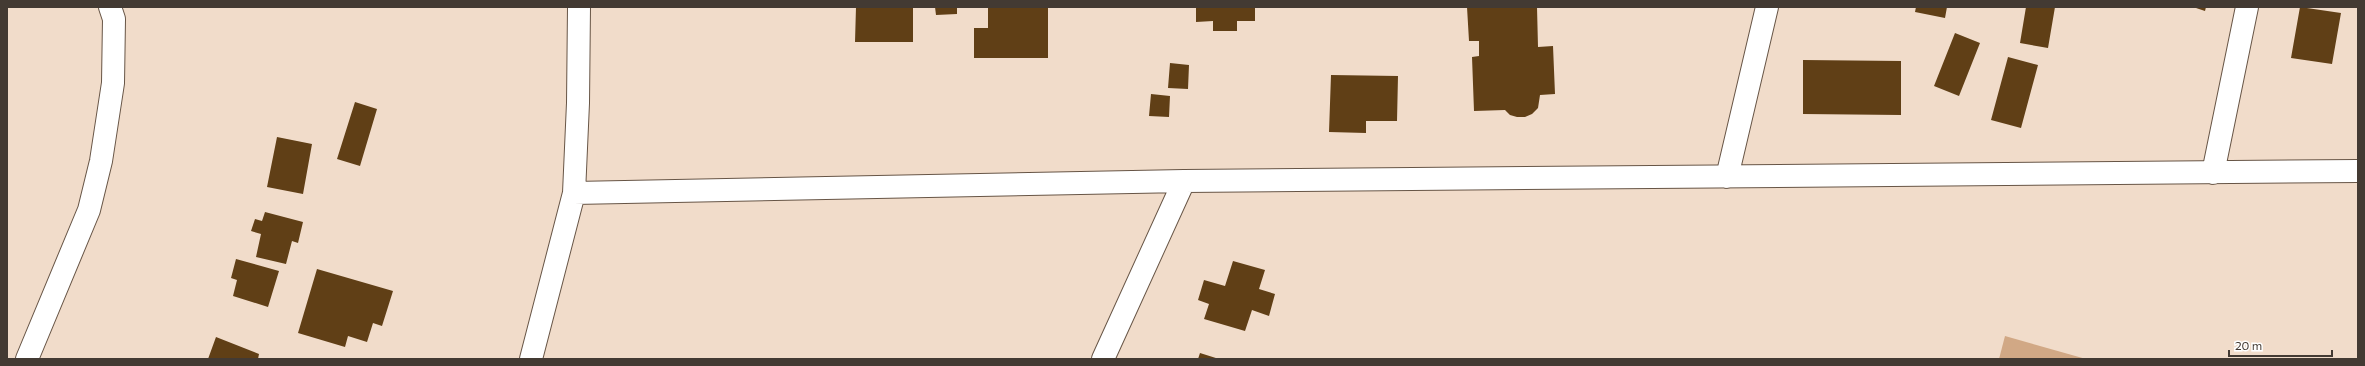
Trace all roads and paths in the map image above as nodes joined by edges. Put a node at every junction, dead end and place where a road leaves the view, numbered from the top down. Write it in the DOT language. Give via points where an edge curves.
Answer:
graph roads {
  1 [pos="110,7"];
  2 [pos="580,7"];
  3 [pos="1767,7"];
  4 [pos="2247,7"];
  5 [pos="2358,171"];
  6 [pos="2213,173"];
  7 [pos="1727,177"];
  8 [pos="1184,181"];
  9 [pos="574,193"];
  10 [pos="27,359"];
  11 [pos="531,359"];
  12 [pos="1103,359"];
  1 -- 10 [label="street" via="114,19 113,83 101,161 89,210"];
  2 -- 9 [label="street"];
  3 -- 7 [label="street"];
  4 -- 6 [label="street"];
  5 -- 6 [label="street"];
  6 -- 7 [label="street"];
  7 -- 8 [label="street"];
  8 -- 9 [label="street"];
  8 -- 12 [label="street"];
  9 -- 11 [label="street"];
}
